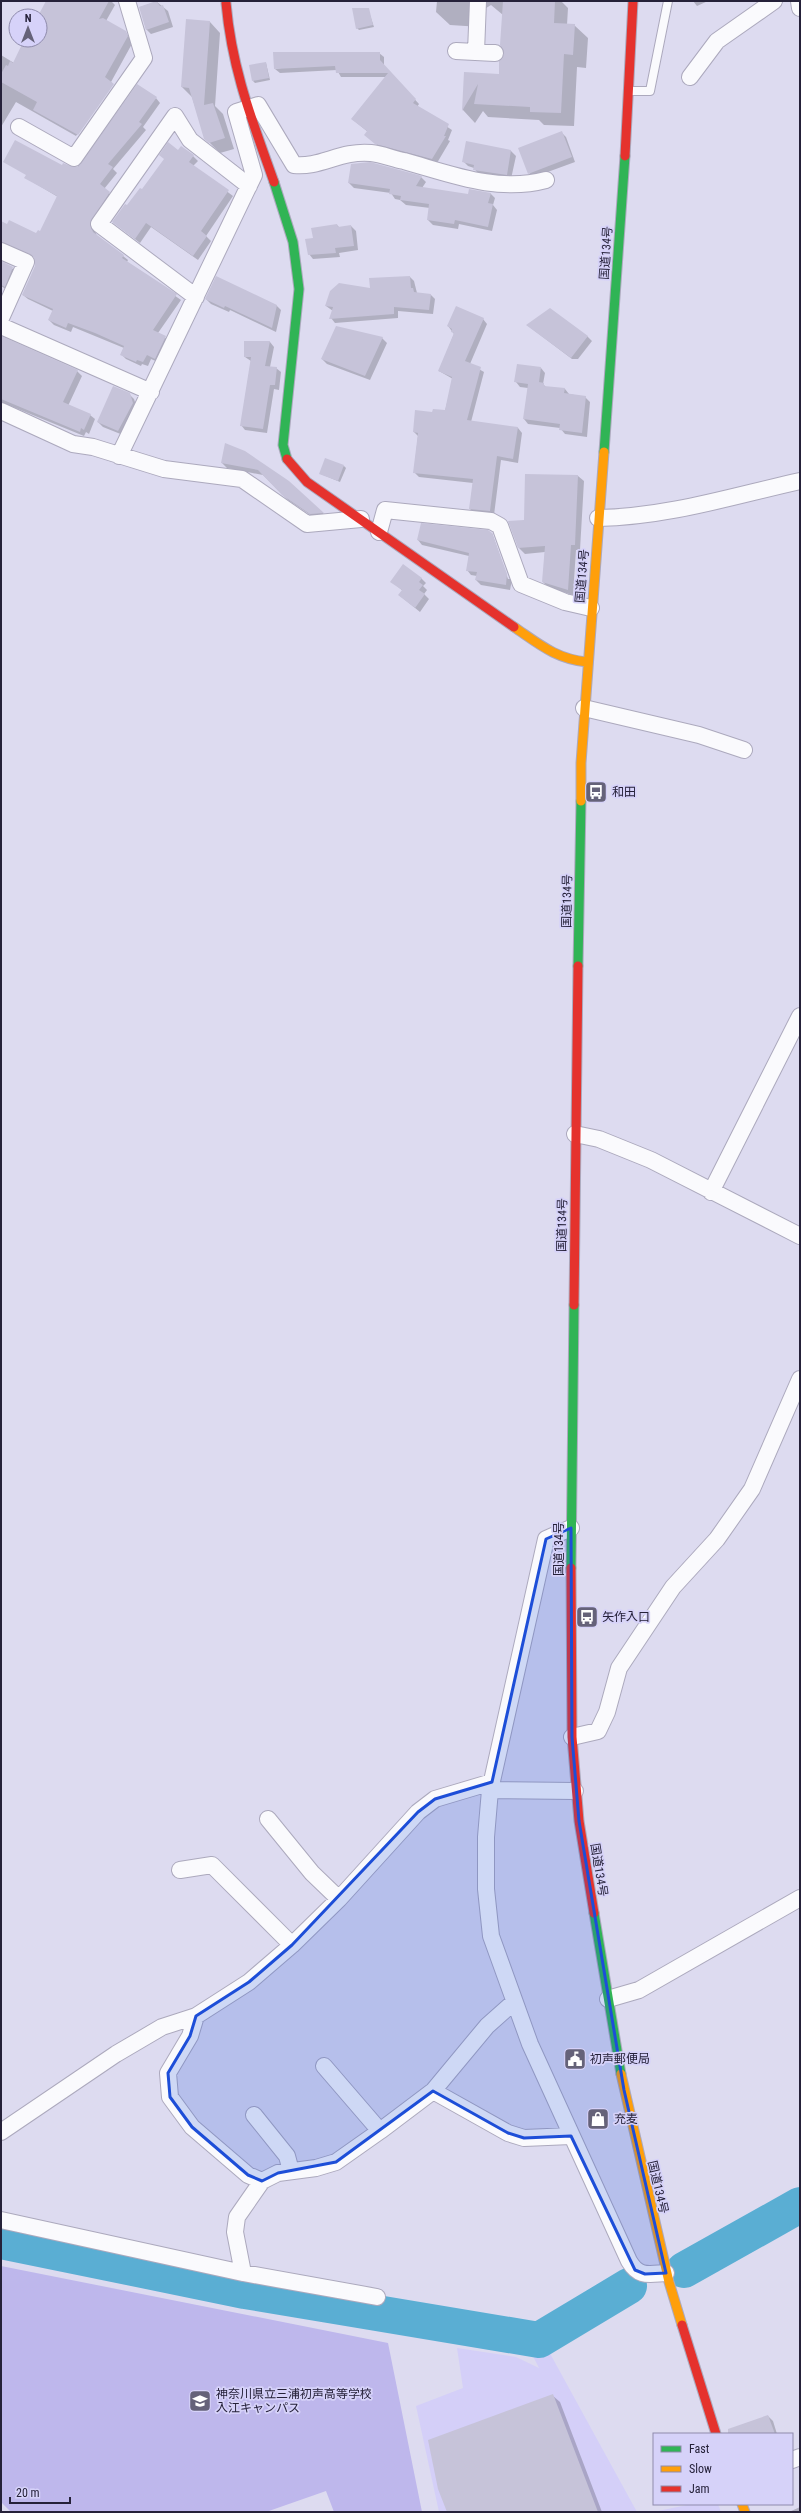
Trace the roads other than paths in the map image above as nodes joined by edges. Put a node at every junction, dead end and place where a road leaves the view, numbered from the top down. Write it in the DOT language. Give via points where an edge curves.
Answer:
graph roads {
  1 [pos="126,1"];
  2 [pos="478,1"];
  3 [pos="633,1"];
  4 [pos="668,1"];
  5 [pos="774,1"];
  6 [pos="799,1"];
  7 [pos="223,2"];
  8 [pos="800,8"];
  9 [pos="456,52"];
  10 [pos="476,52"];
  11 [pos="495,53"];
  12 [pos="690,77"];
  13 [pos="630,91"];
  14 [pos="247,108"];
  15 [pos="19,127"];
  16 [pos="546,180"];
  17 [pos="249,186"];
  18 [pos="1,251"];
  19 [pos="196,297"];
  20 [pos="1,318"];
  21 [pos="1,326"];
  22 [pos="151,392"];
  23 [pos="1,412"];
  24 [pos="119,456"];
  25 [pos="800,481"];
  26 [pos="598,518"];
  27 [pos="361,519"];
  28 [pos="379,532"];
  29 [pos="591,608"];
  30 [pos="587,662"];
  31 [pos="584,708"];
  32 [pos="744,750"];
  33 [pos="800,1016"];
  34 [pos="575,1134"];
  35 [pos="711,1192"];
  36 [pos="800,1236"];
  37 [pos="800,1379"];
  38 [pos="570,1528"];
  39 [pos="572,1737"];
  40 [pos="491,1786"];
  41 [pos="575,1791"];
  42 [pos="268,1819"];
  43 [pos="180,1870"];
  44 [pos="800,1898"];
  45 [pos="339,1899"];
  46 [pos="292,1945"];
  47 [pos="608,2000"];
  48 [pos="514,2002"];
  49 [pos="196,2016"];
  50 [pos="324,2066"];
  51 [pos="433,2091"];
  52 [pos="254,2115"];
  53 [pos="380,2131"];
  54 [pos="1,2132"];
  55 [pos="571,2136"];
  56 [pos="291,2171"];
  57 [pos="262,2181"];
  58 [pos="1,2220"];
  59 [pos="243,2273"];
  60 [pos="666,2273"];
  61 [pos="377,2297"];
  62 [pos="716,2433"];
  1 -- 15 [label="street" via="144,58 74,158"];
  2 -- 10 [label="street"];
  3 -- 13 [label="main road, 国道134号"];
  4 -- 13 [label="lane" via="650,91"];
  5 -- 12 [label="street" via="717,41"];
  6 -- 8 [label="street"];
  7 -- 14 [label="main road"];
  9 -- 10 [label="street"];
  10 -- 11 [label="street"];
  13 -- 26 [label="main road, 国道134号"];
  14 -- 16 [label="street" via="258,105 294,165 306,167 348,153 372,153 491,184 524,186"];
  14 -- 17 [label="street" via="236,112 254,175"];
  14 -- 27 [label="main road" via="273,175 292,235 298,264 298,289 282,445 288,462 308,482"];
  17 -- 19 [label="street"];
  17 -- 19 [label="street" via="190,140 175,116 99,224"];
  18 -- 20 [label="street" via="26,262"];
  19 -- 22 [label="street"];
  21 -- 22 [label="street"];
  22 -- 24 [label="street"];
  23 -- 24 [label="street" via="73,444 93,447"];
  24 -- 27 [label="street" via="164,469 242,479 307,524"];
  25 -- 26 [label="street" via="720,498 675,511"];
  26 -- 29 [label="main road, 国道134号"];
  27 -- 28 [label="main road"];
  28 -- 29 [label="street" via="385,510 491,521 500,526 521,584 565,602"];
  28 -- 30 [label="main road" via="550,652 568,660"];
  29 -- 30 [label="main road, 国道134号"];
  30 -- 31 [label="main road, 国道134号"];
  31 -- 32 [label="street" via="699,735"];
  31 -- 34 [label="main road, 国道134号"];
  33 -- 35 [label="street"];
  34 -- 35 [label="street" via="599,1139 651,1160"];
  34 -- 38 [label="main road, 国道134号"];
  35 -- 36 [label="street"];
  37 -- 39 [label="street" via="752,1489 717,1539 673,1587 619,1668 607,1712 598,1731"];
  38 -- 39 [label="main road, 国道134号"];
  38 -- 40 [label="street" via="546,1539"];
  39 -- 41 [label="main road, 国道134号"];
  40 -- 41 [label="street"];
  40 -- 45 [label="street" via="435,1799 418,1812"];
  40 -- 48 [label="street" via="486,1837 486,1889 491,1936"];
  41 -- 47 [label="main road, 国道134号"];
  42 -- 45 [label="street" via="312,1873"];
  43 -- 46 [label="street" via="212,1865"];
  44 -- 47 [label="street" via="639,1990"];
  45 -- 46 [label="street"];
  46 -- 49 [label="street" via="249,1982"];
  47 -- 60 [label="main road, 国道134号" via="624,2090"];
  48 -- 51 [label="street" via="487,2026"];
  48 -- 55 [label="street"];
  49 -- 54 [label="street" via="162,2027 116,2054"];
  49 -- 57 [label="street" via="190,2036 168,2073 170,2098 192,2127 248,2175"];
  50 -- 53 [label="street"];
  51 -- 53 [label="street"];
  51 -- 55 [label="street" via="508,2133 524,2138"];
  52 -- 56 [label="street" via="287,2156"];
  53 -- 56 [label="street" via="336,2162"];
  55 -- 60 [label="street" via="635,2270 645,2274"];
  56 -- 57 [label="street" via="278,2173"];
  57 -- 59 [label="street" via="237,2217 235,2232"];
  58 -- 59 [label="street"];
  59 -- 61 [label="street"];
  60 -- 62 [label="main road, 国道134号"];
}
